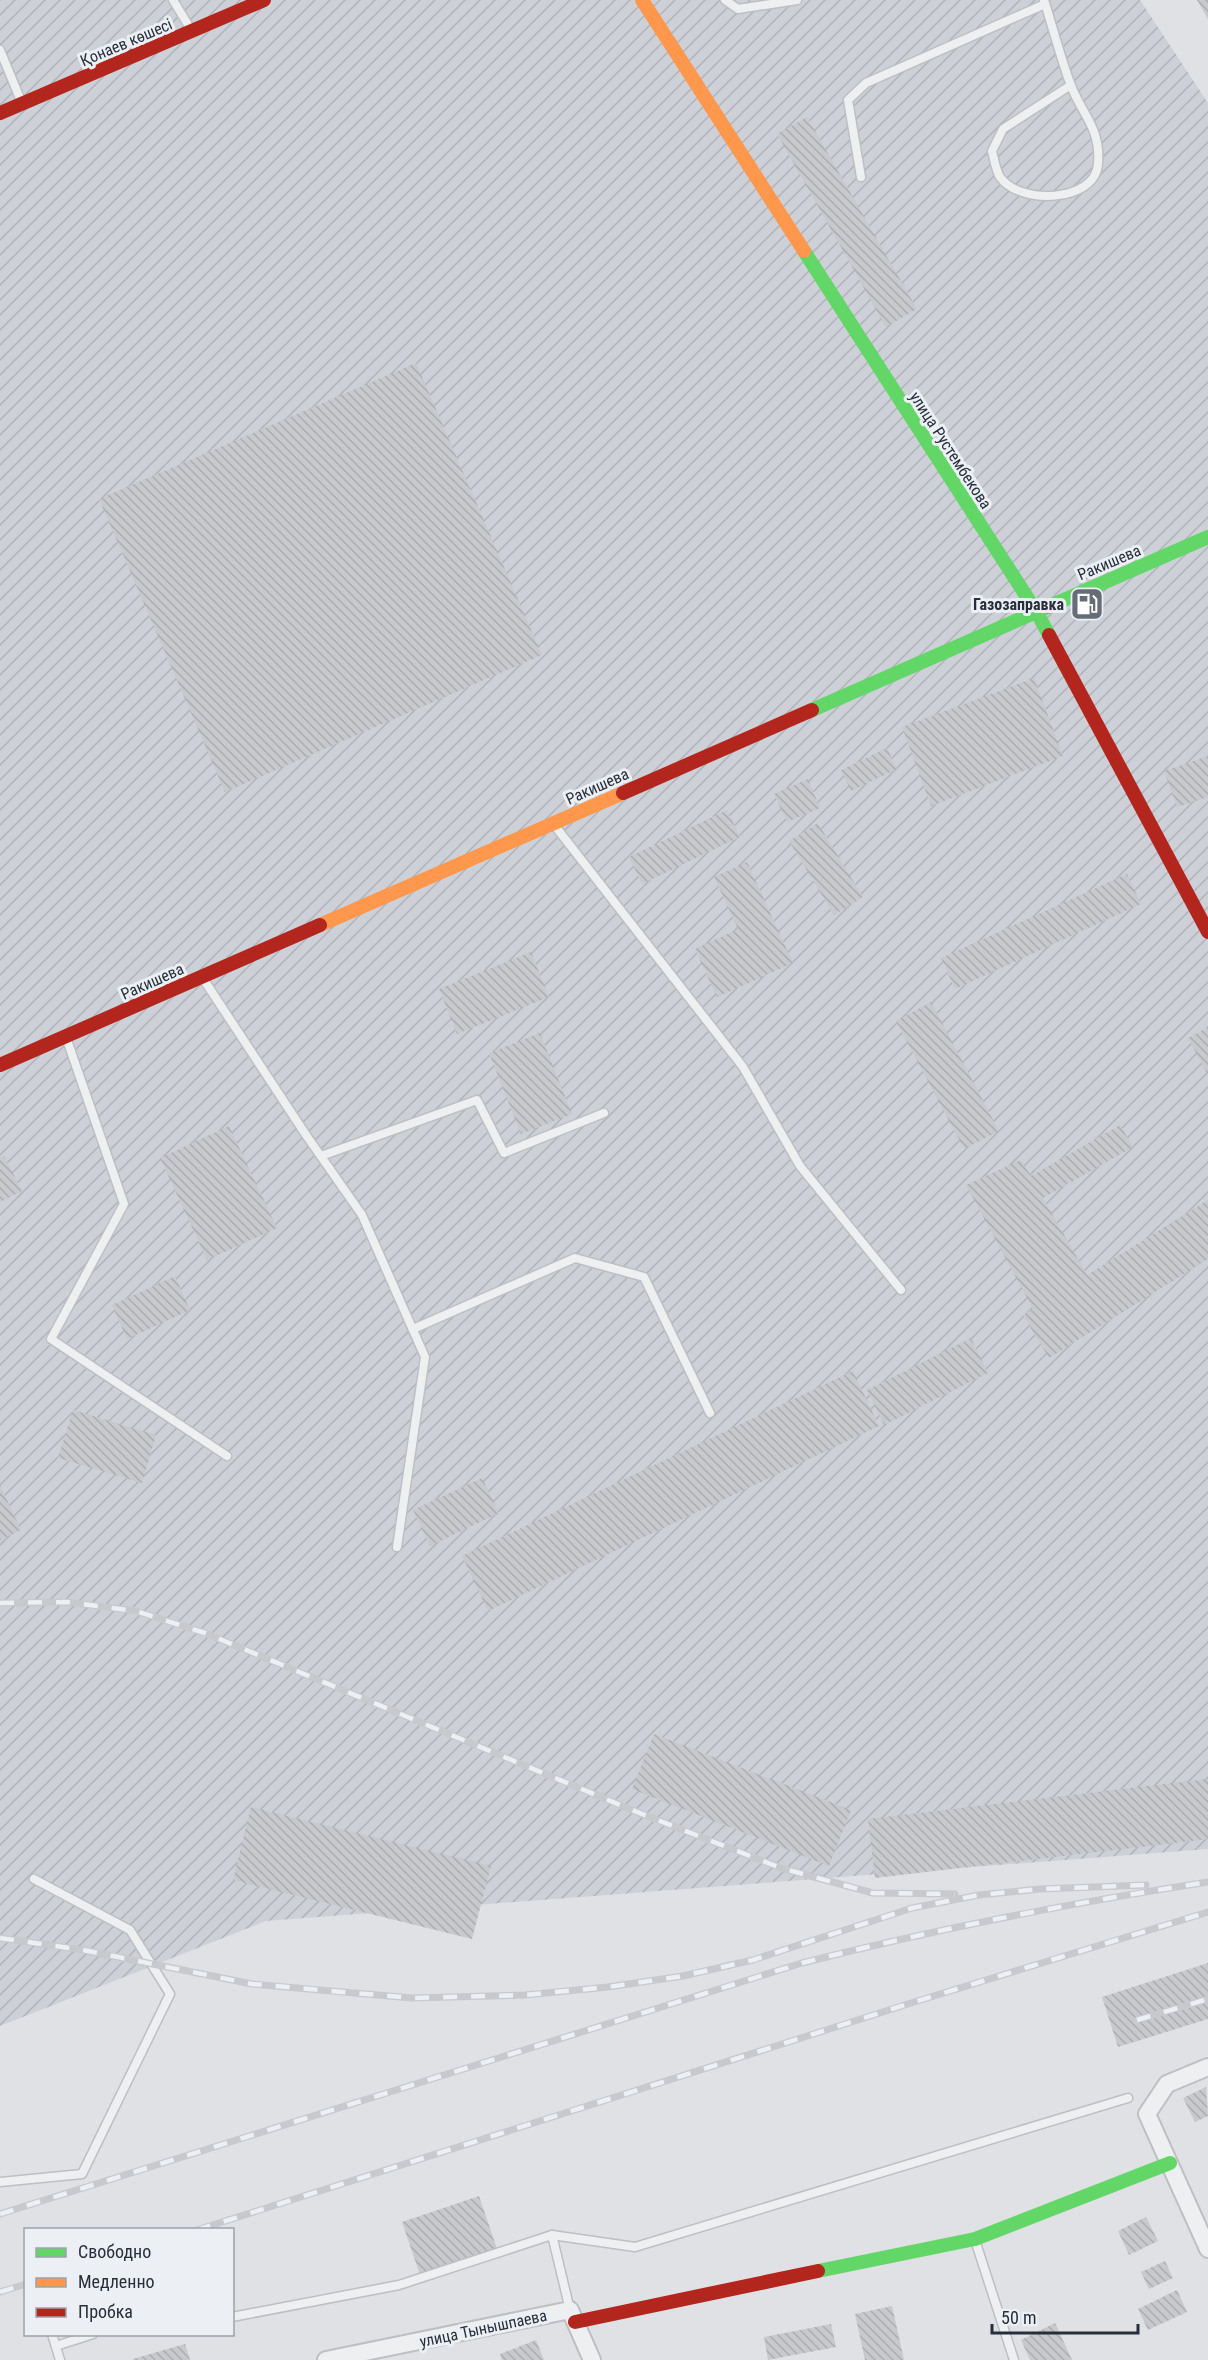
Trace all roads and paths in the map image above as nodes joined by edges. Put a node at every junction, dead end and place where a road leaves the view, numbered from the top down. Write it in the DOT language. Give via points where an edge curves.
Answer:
graph roads {
  1 [pos="173,0"];
  2 [pos="264,0"];
  3 [pos="642,0"];
  4 [pos="725,0"];
  5 [pos="797,0"];
  6 [pos="1044,2"];
  7 [pos="191,31"];
  8 [pos="0,50"];
  9 [pos="1071,85"];
  10 [pos="23,104"];
  11 [pos="0,113"];
  12 [pos="861,177"];
  13 [pos="1208,537"];
  14 [pos="1036,611"];
  15 [pos="553,823"];
  16 [pos="1208,932"];
  17 [pos="202,977"];
  18 [pos="66,1036"];
  19 [pos="0,1065"];
  20 [pos="604,1113"];
  21 [pos="321,1156"];
  22 [pos="901,1290"];
  23 [pos="412,1329"];
  24 [pos="710,1413"];
  25 [pos="227,1456"];
  26 [pos="397,1547"];
  27 [pos="34,1879"];
  28 [pos="1208,2067"];
  29 [pos="1128,2098"];
  30 [pos="1170,2163"];
  31 [pos="0,2182"];
  32 [pos="552,2235"];
  33 [pos="975,2239"];
  34 [pos="1208,2249"];
  35 [pos="573,2316"];
  36 [pos="234,2317"];
  37 [pos="53,2336"];
  38 [pos="87,2336"];
  39 [pos="56,2346"];
  40 [pos="60,2360"];
  41 [pos="326,2360"];
  42 [pos="592,2360"];
  43 [pos="1014,2360"];
  1 -- 7 [label="lane"];
  2 -- 7 [label="street, Қонаев көшесі"];
  3 -- 14 [label="street, улица Рустембекова"];
  4 -- 5 [label="lane" via="738,9"];
  6 -- 9 [label="lane"];
  6 -- 12 [label="lane" via="866,83 848,100"];
  7 -- 10 [label="street, Қонаев көшесі"];
  8 -- 10 [label="lane"];
  9 -- 9 [label="lane" via="1003,129 992,151 1000,178 1018,190 1057,198 1087,185 1098,166 1096,132"];
  10 -- 11 [label="street, Қонаев көшесі"];
  13 -- 14 [label="street, Ракишева"];
  14 -- 15 [label="street, Ракишева"];
  14 -- 16 [label="street, улица Рустембекова"];
  15 -- 17 [label="street, Ракишева"];
  15 -- 22 [label="lane" via="743,1067 800,1166"];
  17 -- 18 [label="street, Ракишева"];
  17 -- 21 [label="lane"];
  18 -- 19 [label="street, Ракишева"];
  18 -- 25 [label="lane" via="124,1204 51,1339"];
  20 -- 21 [label="lane" via="504,1153 477,1100"];
  21 -- 23 [label="lane" via="362,1215"];
  23 -- 24 [label="lane" via="575,1258 644,1277"];
  23 -- 26 [label="lane" via="425,1358"];
  27 -- 31 [label="lane" via="130,1930 170,1994 82,2174"];
  28 -- 30 [label="street" via="1167,2084 1148,2114"];
  29 -- 32 [label="lane" via="635,2247"];
  30 -- 33 [label="street"];
  30 -- 34 [label="street"];
  32 -- 35 [label="lane"];
  32 -- 36 [label="lane" via="399,2285"];
  33 -- 35 [label="street"];
  33 -- 43 [label="lane"];
  35 -- 41 [label="street, улица Тынышпаева"];
  35 -- 42 [label="street"];
  37 -- 39 [label="lane"];
  38 -- 39 [label="lane"];
  39 -- 40 [label="lane"];
}
